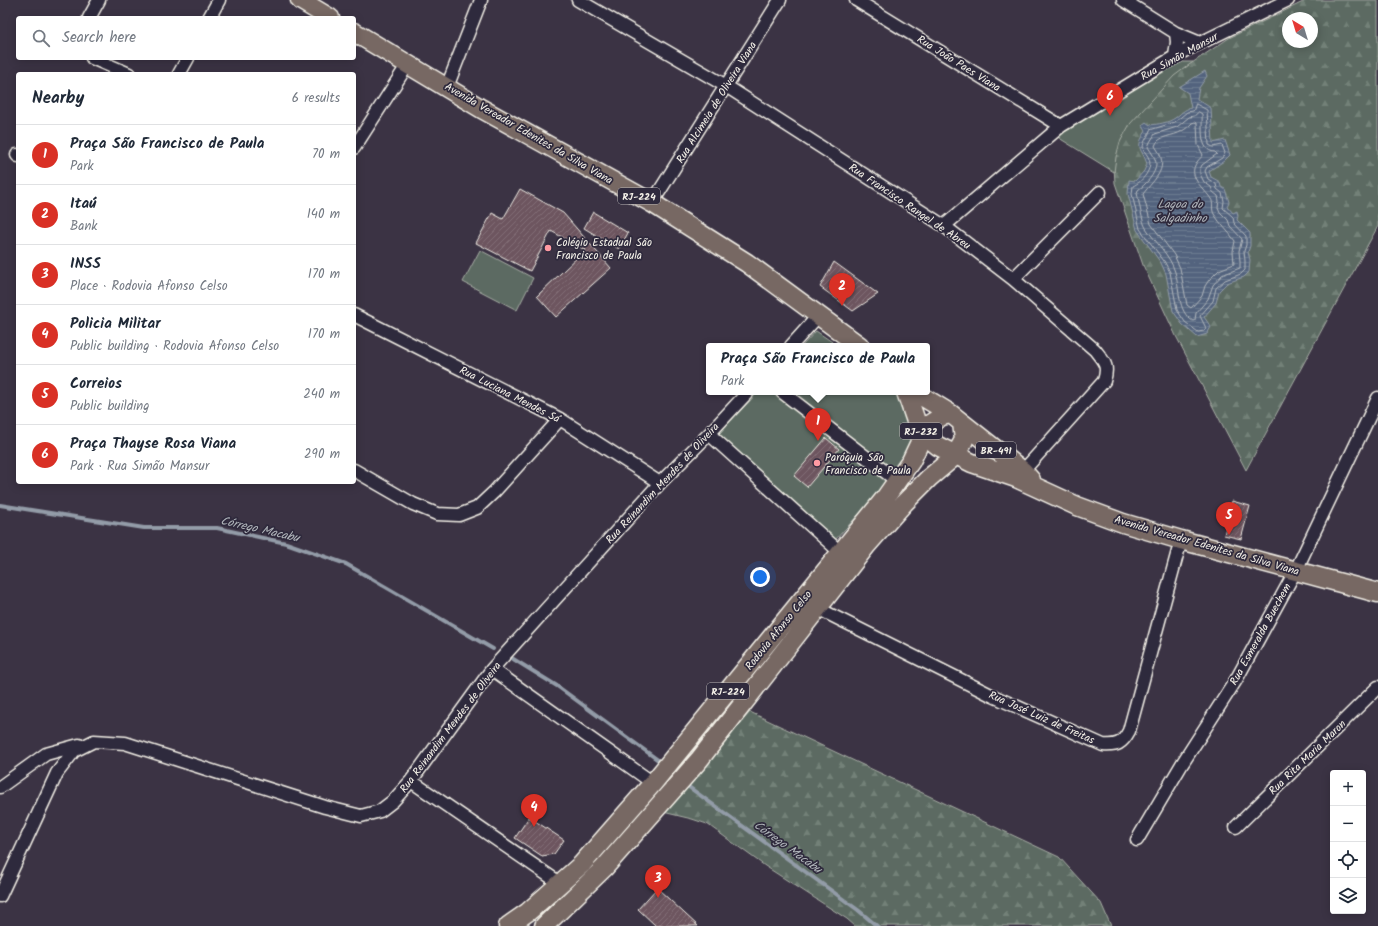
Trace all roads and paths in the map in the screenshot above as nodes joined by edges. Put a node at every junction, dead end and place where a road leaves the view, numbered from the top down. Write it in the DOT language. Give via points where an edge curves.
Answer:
graph roads {
  1 [pos="99,0"];
  2 [pos="219,0"];
  3 [pos="300,0"];
  4 [pos="481,0"];
  5 [pos="578,0"];
  6 [pos="780,0"];
  7 [pos="856,0"];
  8 [pos="1123,0"];
  9 [pos="1288,0"];
  10 [pos="91,16"];
  11 [pos="210,16"];
  12 [pos="327,16"];
  13 [pos="356,33"];
  14 [pos="1176,33"];
  15 [pos="1200,43"];
  16 [pos="1175,56"];
  17 [pos="97,60"];
  18 [pos="187,60"];
  19 [pos="408,64"];
  20 [pos="124,72"];
  21 [pos="180,72"];
  22 [pos="726,86"];
  23 [pos="447,87"];
  24 [pos="1061,126"];
  25 [pos="356,145"];
  26 [pos="1100,192"];
  27 [pos="652,203"];
  28 [pos="944,226"];
  29 [pos="1013,279"];
  30 [pos="356,316"];
  31 [pos="818,316"];
  32 [pos="793,343"];
  33 [pos="856,343"];
  34 [pos="745,395"];
  35 [pos="786,395"];
  36 [pos="907,395"];
  37 [pos="920,395"];
  38 [pos="1378,398"];
  39 [pos="560,419"];
  40 [pos="957,419"];
  41 [pos="709,434"];
  42 [pos="923,434"];
  43 [pos="955,456"];
  44 [pos="356,471"];
  45 [pos="1023,471"];
  46 [pos="897,481"];
  47 [pos="660,483"];
  48 [pos="1038,488"];
  49 [pos="1181,540"];
  50 [pos="841,553"];
  51 [pos="1296,570"];
  52 [pos="1378,593"];
  53 [pos="817,608"];
  54 [pos="492,669"];
  55 [pos="1378,687"];
  56 [pos="92,742"];
  57 [pos="411,781"];
  58 [pos="654,783"];
  59 [pos="0,787"];
  60 [pos="1236,827"];
  61 [pos="1137,840"];
  62 [pos="561,884"];
  63 [pos="0,896"];
  64 [pos="508,926"];
  65 [pos="544,926"];
  1 -- 10 [label="street"];
  2 -- 11 [label="street"];
  3 -- 12 [label="main road"];
  4 -- 23 [label="street"];
  5 -- 22 [label="street, Rua Francisco Rangel de Abreu"];
  6 -- 22 [label="street, Rua Alcimeia de Oliveira Viana"];
  7 -- 24 [label="street, Rua João Paes Viana"];
  8 -- 14 [label="street"];
  9 -- 15 [label="street, Rua Simão Mansur"];
  13 -- 19 [label="main road, Avenida Vereador Edenites da Silva Viana / RJ-224"];
  14 -- 15 [label="street"];
  14 -- 16 [label="street"];
  15 -- 16 [label="street, Rua Simão Mansur"];
  16 -- 24 [label="street, Rua Simão Mansur"];
  17 -- 20 [label="street"];
  18 -- 21 [label="street"];
  19 -- 23 [label="main road, Avenida Vereador Edenites da Silva Viana / RJ-224"];
  19 -- 25 [label="street"];
  22 -- 27 [label="street, Rua Alcimeia de Oliveira Viana"];
  22 -- 28 [label="street, Rua Francisco Rangel de Abreu"];
  23 -- 27 [label="main road, Avenida Vereador Edenites da Silva Viana / RJ-224"];
  24 -- 28 [label="street, Rua Simão Mansur"];
  26 -- 29 [label="street"];
  27 -- 31 [label="main road, Avenida Vereador Edenites da Silva Viana / RJ-224" via="747,263"];
  28 -- 29 [label="street, Rua Francisco Rangel de Abreu"];
  29 -- 45 [label="street, Rua Francisco Rangel de Abreu" via="1095,350 1105,364 1107,372 1104,381"];
  30 -- 39 [label="street, Rua Luciana Mendes Sá"];
  31 -- 32 [label="street"];
  31 -- 33 [label="main road, Avenida Vereador Edenites da Silva Viana / RJ-224"];
  34 -- 41 [label="street, Rua Reinandim Mendes de Oliveira"];
  35 -- 46 [label="street"];
  36 -- 42 [label="main road, Avenida Vereador Edenites da Silva Viana / RJ-232"];
  37 -- 40 [label="main road, Avenida Vereador Edenites da Silva Viana / RJ-232"];
  38 -- 51 [label="street, Rua Esmeralda Buechem"];
  39 -- 44 [label="street" via="494,492 477,508 459,515 437,514 412,504"];
  39 -- 47 [label="street, Rua Luciana Mendes Sá"];
  40 -- 42 [label="main road, Rodovia Afonso Celso" via="942,416 928,425"];
  40 -- 43 [label="main road, Rodovia Afonso Celso / RJ-224" via="964,440"];
  40 -- 45 [label="main road, Avenida Vereador Edenites da Silva Viana / BR-491"];
  41 -- 47 [label="street, Rua Reinandim Mendes de Oliveira"];
  41 -- 50 [label="street"];
  42 -- 43 [label="main road, Avenida Vereador Edenites da Silva Viana / RJ-232"];
  42 -- 46 [label="main road, Rodovia Afonso Celso / RJ-224" via="911,462"];
  43 -- 48 [label="main road, Avenida Vereador Edenites da Silva Viana / BR-491"];
  43 -- 53 [label="main road, Rodovia Afonso Celso / RJ-224" via="904,503"];
  45 -- 48 [label="main road, Avenida Vereador Edenites da Silva Viana / BR-491"];
  46 -- 50 [label="main road, Rodovia Afonso Celso / RJ-224"];
  47 -- 54 [label="street, Rua Reinandim Mendes de Oliveira"];
  48 -- 49 [label="main road, Avenida Vereador Edenites da Silva Viana / BR-491" via="1076,506"];
  49 -- 51 [label="main road, Avenida Vereador Edenites da Silva Viana / BR-491"];
  49 -- 53 [label="street, Rua José Luiz de Freitas" via="1130,731 1125,740 1114,745 1103,745 993,696"];
  50 -- 58 [label="main road, Rodovia Afonso Celso / RJ-224"];
  51 -- 52 [label="main road, Avenida Vereador Edenites da Silva Viana / BR-491"];
  51 -- 61 [label="street, Rua Esmeralda Buechem" via="1236,680"];
  53 -- 65 [label="main road, Rodovia Afonso Celso / RJ-224" via="699,760 604,868"];
  54 -- 57 [label="street, Rua Reinandim Mendes de Oliveira"];
  54 -- 58 [label="street"];
  55 -- 60 [label="street, Rua Rita Maria Maron"];
  56 -- 57 [label="street, Rua Reinandim Mendes de Oliveira" via="125,743 325,808 361,816 380,811"];
  56 -- 59 [label="street" via="46,754"];
  56 -- 63 [label="street, Rua Reinandim Mendes de Oliveira" via="74,751 57,773"];
  57 -- 62 [label="street"];
  58 -- 62 [label="main road, Rodovia Afonso Celso / RJ-224"];
  62 -- 64 [label="main road, Rodovia Afonso Celso / RJ-224"];
}
